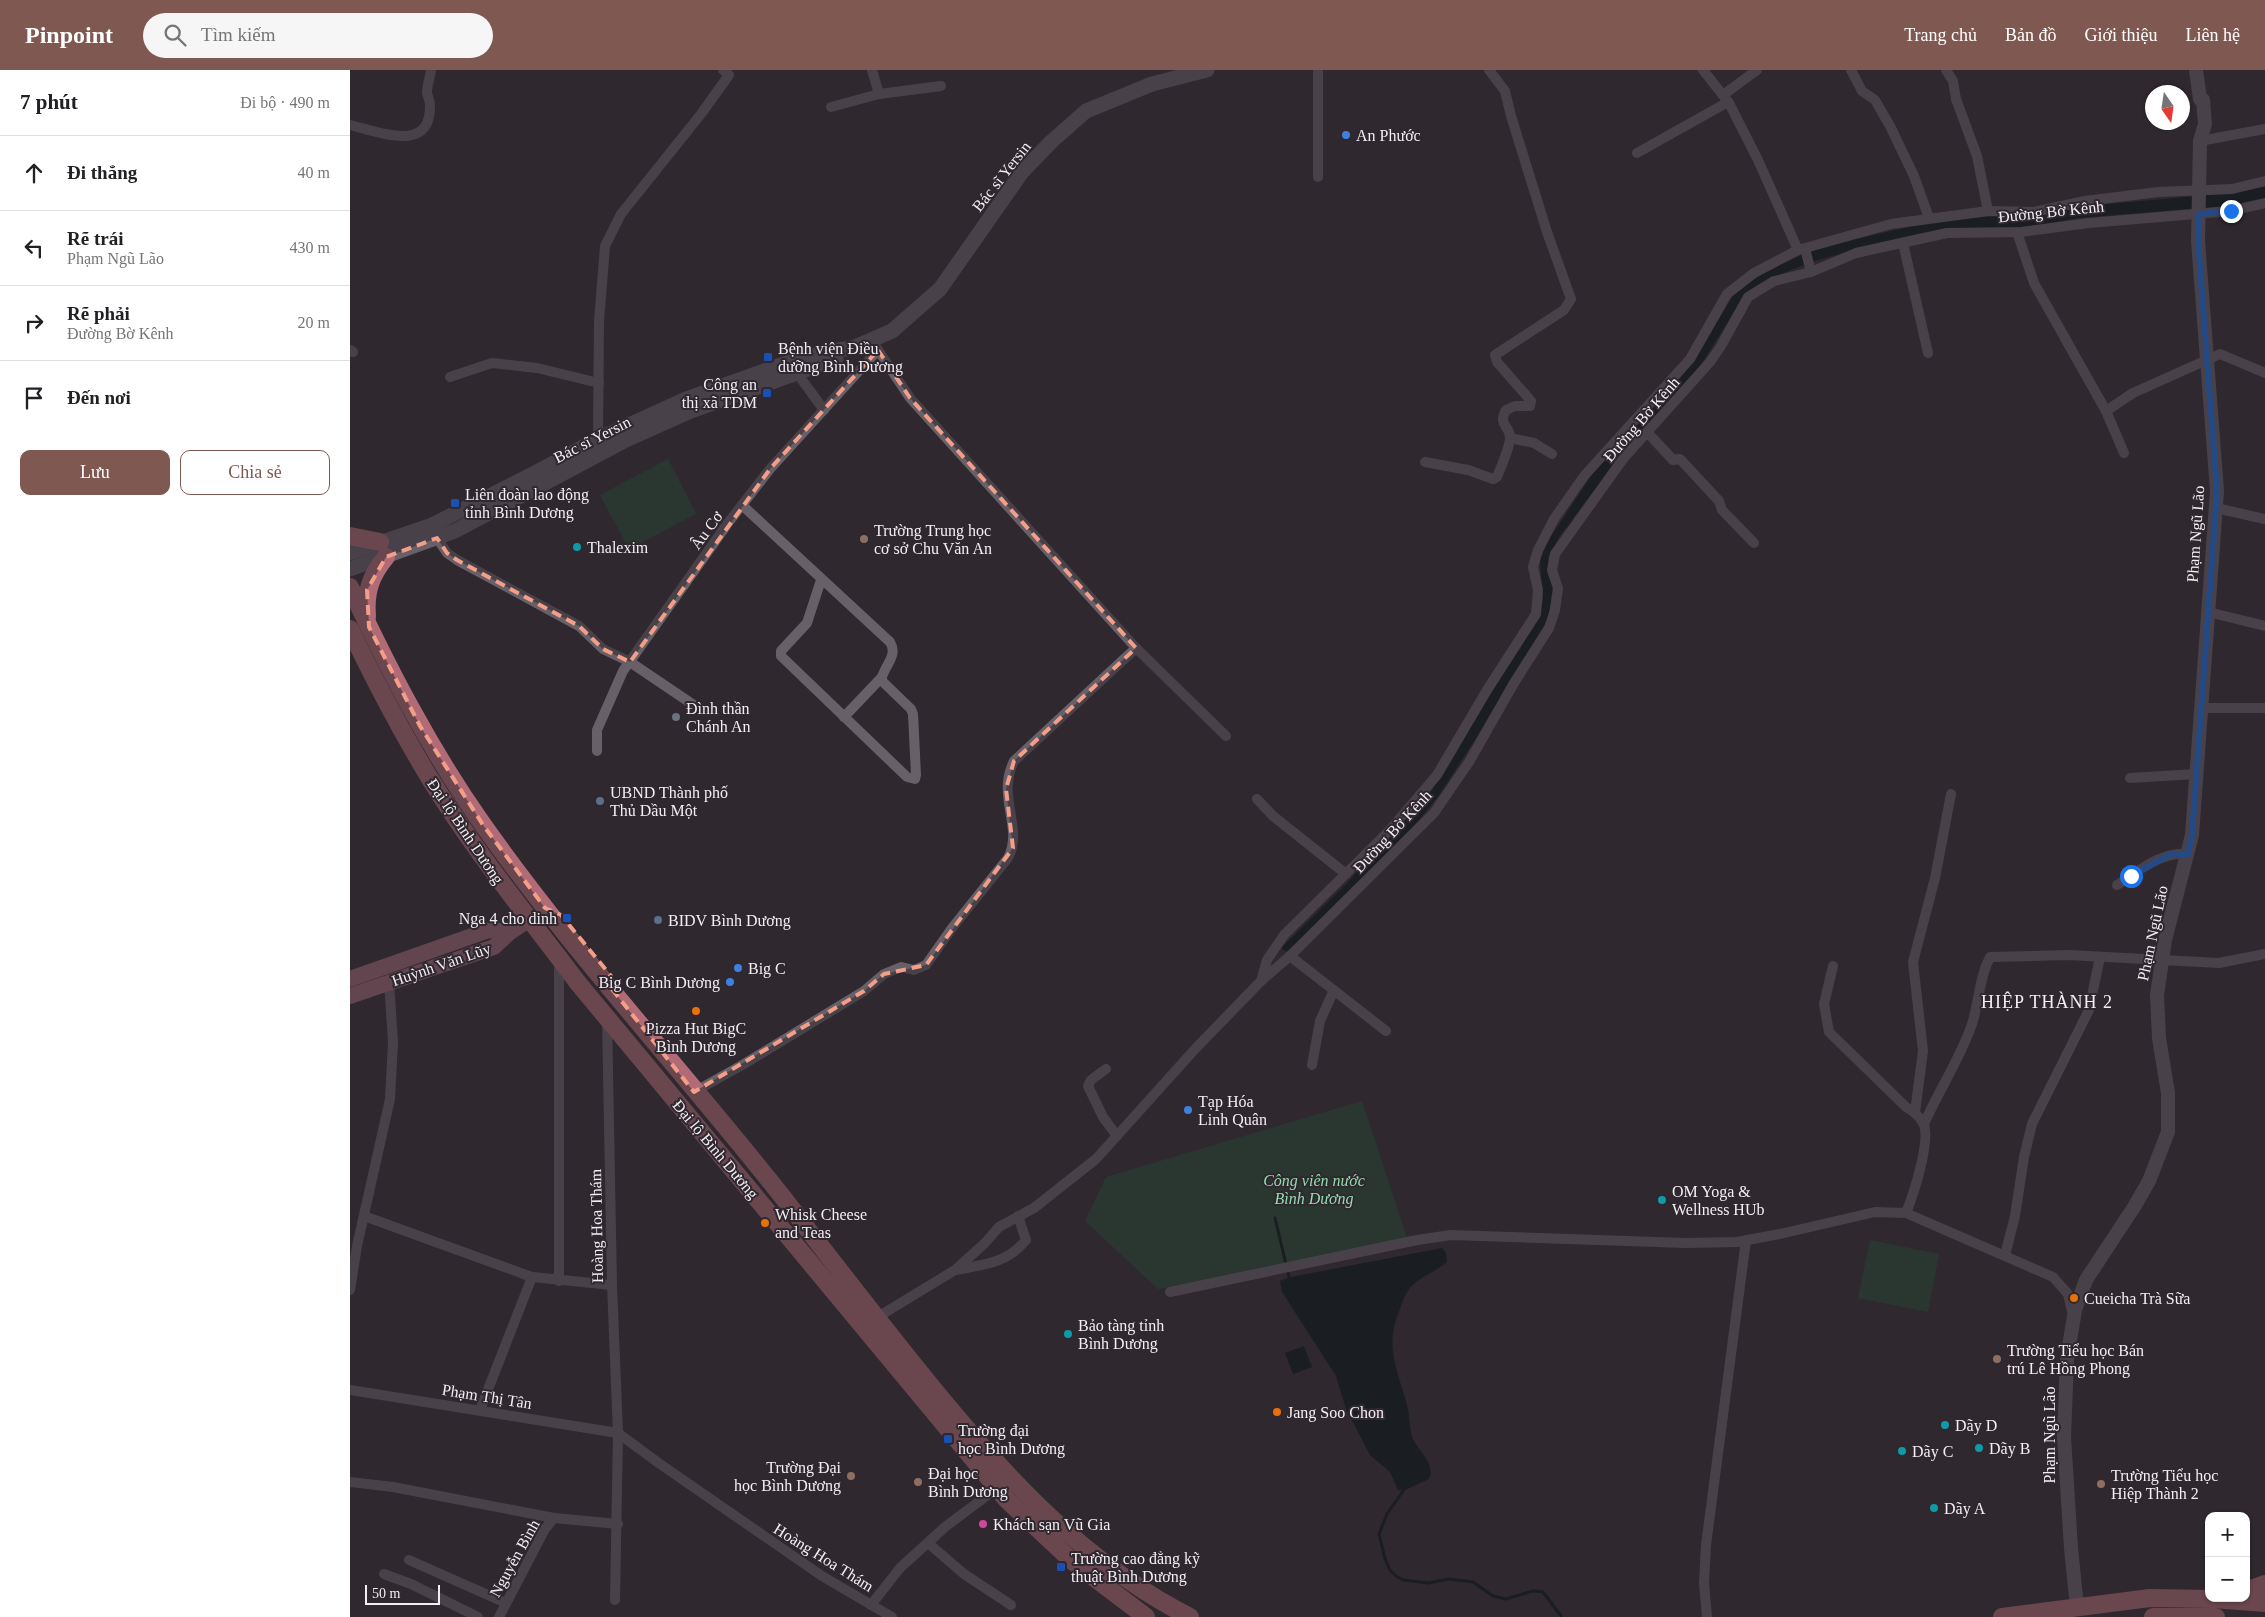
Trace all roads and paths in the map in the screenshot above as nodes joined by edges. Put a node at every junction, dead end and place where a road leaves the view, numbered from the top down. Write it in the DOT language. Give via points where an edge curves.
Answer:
graph roads {
  1 [pos="431,70"];
  2 [pos="872,70"];
  3 [pos="1207,70"];
  4 [pos="1318,70"];
  5 [pos="1489,70"];
  6 [pos="1703,70"];
  7 [pos="1758,70"];
  8 [pos="1851,70"];
  9 [pos="1946,70"];
  10 [pos="2196,70"];
  11 [pos="728,72"];
  12 [pos="941,86"];
  13 [pos="879,94"];
  14 [pos="1725,98"];
  15 [pos="831,106"];
  16 [pos="350,125"];
  17 [pos="2265,129"];
  18 [pos="2200,142"];
  19 [pos="1636,153"];
  20 [pos="1318,177"];
  21 [pos="2265,181"];
  22 [pos="2199,192"];
  23 [pos="2265,203"];
  24 [pos="1988,211"];
  25 [pos="2199,214"];
  26 [pos="1929,218"];
  27 [pos="2017,232"];
  28 [pos="1903,243"];
  29 [pos="1803,250"];
  30 [pos="1810,270"];
  31 [pos="875,345"];
  32 [pos="854,348"];
  33 [pos="1928,353"];
  34 [pos="2207,358"];
  35 [pos="797,373"];
  36 [pos="2265,373"];
  37 [pos="450,376"];
  38 [pos="599,383"];
  39 [pos="745,384"];
  40 [pos="824,410"];
  41 [pos="2106,411"];
  42 [pos="1647,432"];
  43 [pos="1510,438"];
  44 [pos="600,446"];
  45 [pos="2124,453"];
  46 [pos="1552,454"];
  47 [pos="1425,462"];
  48 [pos="535,481"];
  49 [pos="742,505"];
  50 [pos="2216,508"];
  51 [pos="2265,519"];
  52 [pos="350,536"];
  53 [pos="437,538"];
  54 [pos="1754,543"];
  55 [pos="383,550"];
  56 [pos="350,553"];
  57 [pos="350,569"];
  58 [pos="821,580"];
  59 [pos="350,587"];
  60 [pos="2208,612"];
  61 [pos="2265,626"];
  62 [pos="369,628"];
  63 [pos="351,632"];
  64 [pos="1136,648"];
  65 [pos="630,662"];
  66 [pos="882,677"];
  67 [pos="2200,708"];
  68 [pos="2265,708"];
  69 [pos="701,710"];
  70 [pos="844,717"];
  71 [pos="1226,736"];
  72 [pos="596,751"];
  73 [pos="2196,774"];
  74 [pos="2130,778"];
  75 [pos="1951,794"];
  76 [pos="1256,799"];
  77 [pos="2188,854"];
  78 [pos="1346,874"];
  79 [pos="2117,884"];
  80 [pos="545,908"];
  81 [pos="528,920"];
  82 [pos="510,932"];
  83 [pos="2265,954"];
  84 [pos="1290,956"];
  85 [pos="2100,957"];
  86 [pos="559,958"];
  87 [pos="2162,961"];
  88 [pos="1833,966"];
  89 [pos="350,979"];
  90 [pos="1262,981"];
  91 [pos="389,982"];
  92 [pos="1334,990"];
  93 [pos="350,996"];
  94 [pos="607,1018"];
  95 [pos="1386,1031"];
  96 [pos="1312,1065"];
  97 [pos="1106,1069"];
  98 [pos="694,1092"];
  99 [pos="1915,1112"];
  100 [pos="1924,1124"];
  101 [pos="1117,1136"];
  102 [pos="1906,1213"];
  103 [pos="364,1216"];
  104 [pos="1018,1216"];
  105 [pos="1746,1240"];
  106 [pos="2006,1255"];
  107 [pos="955,1270"];
  108 [pos="532,1277"];
  109 [pos="559,1281"];
  110 [pos="612,1286"];
  111 [pos="350,1290"];
  112 [pos="1170,1292"];
  113 [pos="876,1318"];
  114 [pos="2073,1319"];
  115 [pos="350,1390"];
  116 [pos="480,1410"];
  117 [pos="618,1433"];
  118 [pos="350,1482"];
  119 [pos="997,1488"];
  120 [pos="554,1518"];
  121 [pos="618,1524"];
  122 [pos="928,1543"];
  123 [pos="409,1560"];
  124 [pos="384,1574"];
  125 [pos="2265,1584"];
  126 [pos="2250,1590"];
  127 [pos="2205,1599"];
  128 [pos="615,1600"];
  129 [pos="2250,1601"];
  130 [pos="506,1603"];
  131 [pos="2265,1603"];
  132 [pos="871,1605"];
  133 [pos="1011,1605"];
  134 [pos="2077,1607"];
  135 [pos="1156,1610"];
  136 [pos="478,1617"];
  137 [pos="499,1617"];
  138 [pos="892,1617"];
  139 [pos="1146,1617"];
  140 [pos="1190,1617"];
  141 [pos="1707,1617"];
  142 [pos="2002,1617"];
  143 [pos="2152,1617"];
  144 [pos="2215,1617"];
  1 -- 16 [label="street" via="427,87 430,104 427,124 419,134 400,136"];
  2 -- 13 [label="street"];
  3 -- 31 [label="main road, Bác sĩ Yersin" via="1152,84 1086,110 1022,172 940,289"];
  4 -- 20 [label="street"];
  5 -- 43 [label="street" via="1505,91 1571,299 1564,310 1495,355 1497,362 1531,401 1530,406 1506,410 1502,417"];
  6 -- 14 [label="street"];
  7 -- 14 [label="street"];
  8 -- 26 [label="street" via="1862,91 1874,100 1890,126 1914,176"];
  9 -- 24 [label="street" via="1953,81 1956,99 1977,156"];
  10 -- 18 [label="street" via="2206,124"];
  11 -- 38 [label="street" via="701,114 621,214 605,246 599,321"];
  12 -- 13 [label="street"];
  13 -- 15 [label="street"];
  14 -- 19 [label="street"];
  14 -- 29 [label="street"];
  17 -- 18 [label="street"];
  18 -- 22 [label="street"];
  21 -- 22 [label="street"];
  22 -- 24 [label="street" via="2158,192 2085,201 2034,212"];
  22 -- 25 [label="street, Phạm Ngũ Lão"];
  23 -- 25 [label="street, Đường Bờ Kênh"];
  24 -- 26 [label="street"];
  25 -- 27 [label="street, Đường Bờ Kênh"];
  25 -- 34 [label="street, Phạm Ngũ Lão"];
  26 -- 29 [label="street" via="1891,224"];
  27 -- 28 [label="street, Đường Bờ Kênh" via="1947,233"];
  27 -- 41 [label="street" via="2034,283"];
  28 -- 30 [label="street, Đường Bờ Kênh" via="1856,253"];
  28 -- 33 [label="street"];
  29 -- 30 [label="street"];
  29 -- 78 [label="street" via="1754,274 1727,294 1690,359 1584,476 1554,519 1538,550 1533,567 1538,590 1536,614 1437,775 1390,830"];
  30 -- 42 [label="street, Đường Bờ Kênh" via="1774,281 1748,297 1710,362"];
  31 -- 32 [label="main road, Bác sĩ Yersin"];
  31 -- 40 [label="street, Âu Cơ"];
  31 -- 64 [label="street" via="910,398"];
  32 -- 35 [label="main road, Bác sĩ Yersin" via="839,358"];
  32 -- 39 [label="main road, Bác sĩ Yersin" via="829,351"];
  34 -- 36 [label="street" via="2220,354"];
  34 -- 41 [label="street" via="2133,393"];
  34 -- 50 [label="street, Phạm Ngũ Lão" via="2216,462"];
  35 -- 39 [label="main road, Bác sĩ Yersin"];
  35 -- 40 [label="street"];
  37 -- 38 [label="street" via="492,363 537,368"];
  38 -- 44 [label="street"];
  39 -- 44 [label="main road, Bác sĩ Yersin" via="688,405"];
  40 -- 49 [label="street, Âu Cơ"];
  41 -- 45 [label="street"];
  42 -- 54 [label="street" via="1673,460 1680,459"];
  42 -- 84 [label="street, Đường Bờ Kênh" via="1623,459 1555,554 1552,570 1558,588 1549,628 1469,762 1434,813"];
  43 -- 46 [label="street" via="1534,443"];
  43 -- 47 [label="street" via="1494,479 1468,470"];
  44 -- 48 [label="main road, Bác sĩ Yersin"];
  48 -- 53 [label="main road, Bác sĩ Yersin" via="456,531"];
  48 -- 55 [label="main road, Bác sĩ Yersin" via="432,525"];
  49 -- 58 [label="street"];
  49 -- 65 [label="street, Âu Cơ"];
  50 -- 51 [label="street"];
  50 -- 60 [label="street, Phạm Ngũ Lão"];
  52 -- 55 [label="highway"];
  53 -- 55 [label="main road, Bác sĩ Yersin"];
  53 -- 65 [label="street" via="446,553 579,626 603,649"];
  55 -- 56 [label="main road, Bác sĩ Yersin"];
  55 -- 57 [label="main road, Bác sĩ Yersin"];
  55 -- 62 [label="highway" via="367,590"];
  58 -- 66 [label="street" via="892,646 893,653"];
  58 -- 70 [label="street" via="807,623 781,656"];
  59 -- 62 [label="highway, Đại lộ Bình Dương"];
  60 -- 61 [label="street"];
  60 -- 67 [label="street, Phạm Ngũ Lão"];
  62 -- 80 [label="highway, Đại lộ Bình Dương" via="451,777"];
  63 -- 81 [label="highway, Đại lộ Bình Dương" via="429,778"];
  64 -- 71 [label="street"];
  64 -- 98 [label="street" via="1014,761 1008,772 1006,789 1013,848 926,965 884,974 864,991"];
  65 -- 69 [label="street"];
  65 -- 72 [label="street, Âu Cơ" via="597,730"];
  66 -- 70 [label="street"];
  66 -- 70 [label="street" via="882,681 913,714 914,779 907,777"];
  67 -- 68 [label="street"];
  67 -- 73 [label="street, Phạm Ngũ Lão"];
  73 -- 74 [label="street"];
  73 -- 77 [label="street, Phạm Ngũ Lão"];
  75 -- 99 [label="street" via="1935,878 1913,962 1923,1051"];
  76 -- 78 [label="street"];
  77 -- 79 [label="street" via="2177,852 2164,857"];
  77 -- 87 [label="street, Phạm Ngũ Lão"];
  78 -- 90 [label="street" via="1284,935 1267,960"];
  80 -- 81 [label="highway"];
  80 -- 98 [label="highway, Đại lộ Bình Dương" via="561,915 611,976 610,988"];
  81 -- 82 [label="main road"];
  81 -- 86 [label="highway, Đại lộ Bình Dương"];
  82 -- 89 [label="main road, Huỳnh Văn Lũy" via="488,930"];
  82 -- 91 [label="main road, Huỳnh Văn Lũy" via="494,947"];
  83 -- 87 [label="street" via="2219,963"];
  84 -- 90 [label="street, Đường Bờ Kênh"];
  84 -- 92 [label="street"];
  85 -- 87 [label="street"];
  85 -- 100 [label="street" via="1990,957 1984,969 1972,1022"];
  85 -- 106 [label="street" via="2089,1010 2032,1124"];
  86 -- 94 [label="highway, Đại lộ Bình Dương"];
  86 -- 109 [label="street"];
  87 -- 114 [label="street, Phạm Ngũ Lão" via="2157,995 2159,1038 2168,1093 2168,1132 2145,1187 2086,1280"];
  88 -- 99 [label="street" via="1824,1004 1829,1032"];
  90 -- 101 [label="street, Đường Bờ Kênh"];
  91 -- 93 [label="main road, Huỳnh Văn Lũy"];
  91 -- 103 [label="street" via="393,1042 390,1099"];
  92 -- 95 [label="street"];
  92 -- 96 [label="street" via="1320,1021"];
  94 -- 110 [label="street, Hoàng Hoa Thám"];
  94 -- 119 [label="highway, Đại lộ Bình Dương"];
  97 -- 101 [label="street" via="1091,1080 1089,1089"];
  98 -- 113 [label="highway, Đại lộ Bình Dương" via="783,1198"];
  99 -- 100 [label="street"];
  100 -- 102 [label="street" via="1924,1153"];
  101 -- 104 [label="street, Đường Bờ Kênh" via="1096,1159 1034,1208"];
  102 -- 105 [label="street" via="1875,1212"];
  102 -- 106 [label="street"];
  103 -- 108 [label="street"];
  103 -- 111 [label="street"];
  104 -- 107 [label="street, Đường Bờ Kênh" via="999,1227"];
  104 -- 107 [label="street" via="1026,1240 1017,1251 991,1264"];
  105 -- 112 [label="street" via="1686,1243 1452,1235"];
  105 -- 141 [label="street" via="1706,1545 1704,1583"];
  106 -- 114 [label="street" via="2053,1277 2068,1294"];
  107 -- 113 [label="street"];
  108 -- 109 [label="street"];
  108 -- 116 [label="street"];
  109 -- 110 [label="street"];
  110 -- 117 [label="street, Hoàng Hoa Thám"];
  113 -- 135 [label="highway, Đại lộ Bình Dương" via="955,1416 1024,1492"];
  114 -- 134 [label="street, Phạm Ngũ Lão" via="2067,1359 2064,1437"];
  115 -- 116 [label="street, Phạm Thị Tân"];
  116 -- 117 [label="street, Phạm Thị Tân"];
  117 -- 121 [label="street, Hoàng Hoa Thám"];
  117 -- 132 [label="street, Hoàng Hoa Thám" via="822,1576"];
  118 -- 120 [label="street" via="393,1487"];
  119 -- 122 [label="street"];
  119 -- 139 [label="highway, Đại lộ Bình Dương" via="1071,1560"];
  120 -- 121 [label="street, Nguyễn Bình"];
  120 -- 130 [label="street, Nguyễn Bình"];
  121 -- 128 [label="street, Hoàng Hoa Thám"];
  122 -- 132 [label="street" via="900,1568"];
  122 -- 133 [label="street" via="964,1574"];
  123 -- 130 [label="street"];
  124 -- 136 [label="street"];
  125 -- 126 [label="highway"];
  127 -- 134 [label="highway" via="2150,1598"];
  129 -- 131 [label="highway"];
  130 -- 137 [label="street, Nguyễn Bình"];
  132 -- 138 [label="street, Hoàng Hoa Thám"];
  134 -- 142 [label="highway"];
  135 -- 140 [label="highway, Đại lộ Bình Dương"];
  143 -- 144 [label="highway"];
}
